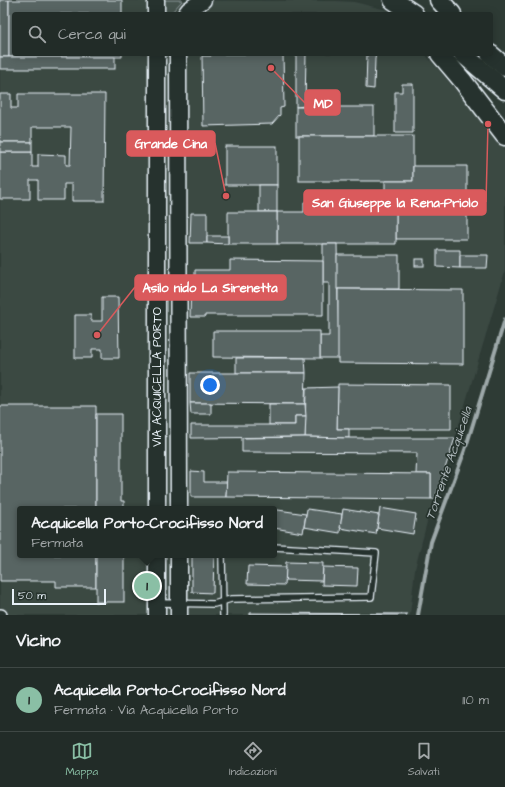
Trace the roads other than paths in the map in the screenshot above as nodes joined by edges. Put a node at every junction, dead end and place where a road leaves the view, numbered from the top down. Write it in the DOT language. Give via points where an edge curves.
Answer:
graph roads {
  1 [pos="156,0"];
  2 [pos="203,0"];
  3 [pos="393,0"];
  4 [pos="439,0"];
  5 [pos="156,12"];
  6 [pos="187,12"];
  7 [pos="403,12"];
  8 [pos="411,12"];
  9 [pos="450,12"];
  10 [pos="157,56"];
  11 [pos="178,56"];
  12 [pos="442,56"];
  13 [pos="465,56"];
  14 [pos="492,56"];
  15 [pos="505,67"];
  16 [pos="505,90"];
  17 [pos="505,136"];
  18 [pos="158,157"];
  19 [pos="178,157"];
  20 [pos="157,254"];
  21 [pos="178,254"];
  22 [pos="157,413"];
  23 [pos="178,414"];
  24 [pos="158,465"];
  25 [pos="178,465"];
  26 [pos="158,506"];
  27 [pos="178,506"];
  28 [pos="277,547"];
  29 [pos="157,558"];
  30 [pos="179,558"];
  31 [pos="222,558"];
  32 [pos="223,602"];
  33 [pos="157,609"];
  34 [pos="179,609"];
  35 [pos="223,615"];
  1 -- 5 [label="main road"];
  2 -- 6 [label="main road"];
  3 -- 7 [label="main road"];
  3 -- 8 [label="main road"];
  4 -- 9 [label="main road"];
  10 -- 18 [label="main road, VIA ACQUICELLA PORTO"];
  11 -- 19 [label="main road, VIA ACQUICELLA PORTO"];
  12 -- 17 [label="main road"];
  13 -- 16 [label="main road"];
  14 -- 15 [label="main road"];
  18 -- 19 [label="main road"];
  18 -- 20 [label="main road, VIA ACQUICELLA PORTO"];
  19 -- 21 [label="main road, VIA ACQUICELLA PORTO"];
  20 -- 21 [label="main road"];
  20 -- 22 [label="main road, VIA ACQUICELLA PORTO"];
  21 -- 23 [label="main road, VIA ACQUICELLA PORTO"];
  22 -- 23 [label="main road"];
  22 -- 24 [label="main road, VIA ACQUICELLA PORTO"];
  23 -- 25 [label="main road, VIA ACQUICELLA PORTO"];
  24 -- 25 [label="main road"];
  24 -- 26 [label="main road, VIA ACQUICELLA PORTO"];
  25 -- 27 [label="main road, VIA ACQUICELLA PORTO"];
  28 -- 32 [label="lane" via="376,553 371,598 231,599"];
  29 -- 33 [label="main road"];
  30 -- 34 [label="main road"];
  31 -- 32 [label="lane"];
  32 -- 34 [label="lane"];
  32 -- 35 [label="lane"];
  33 -- 34 [label="lane"];
}
